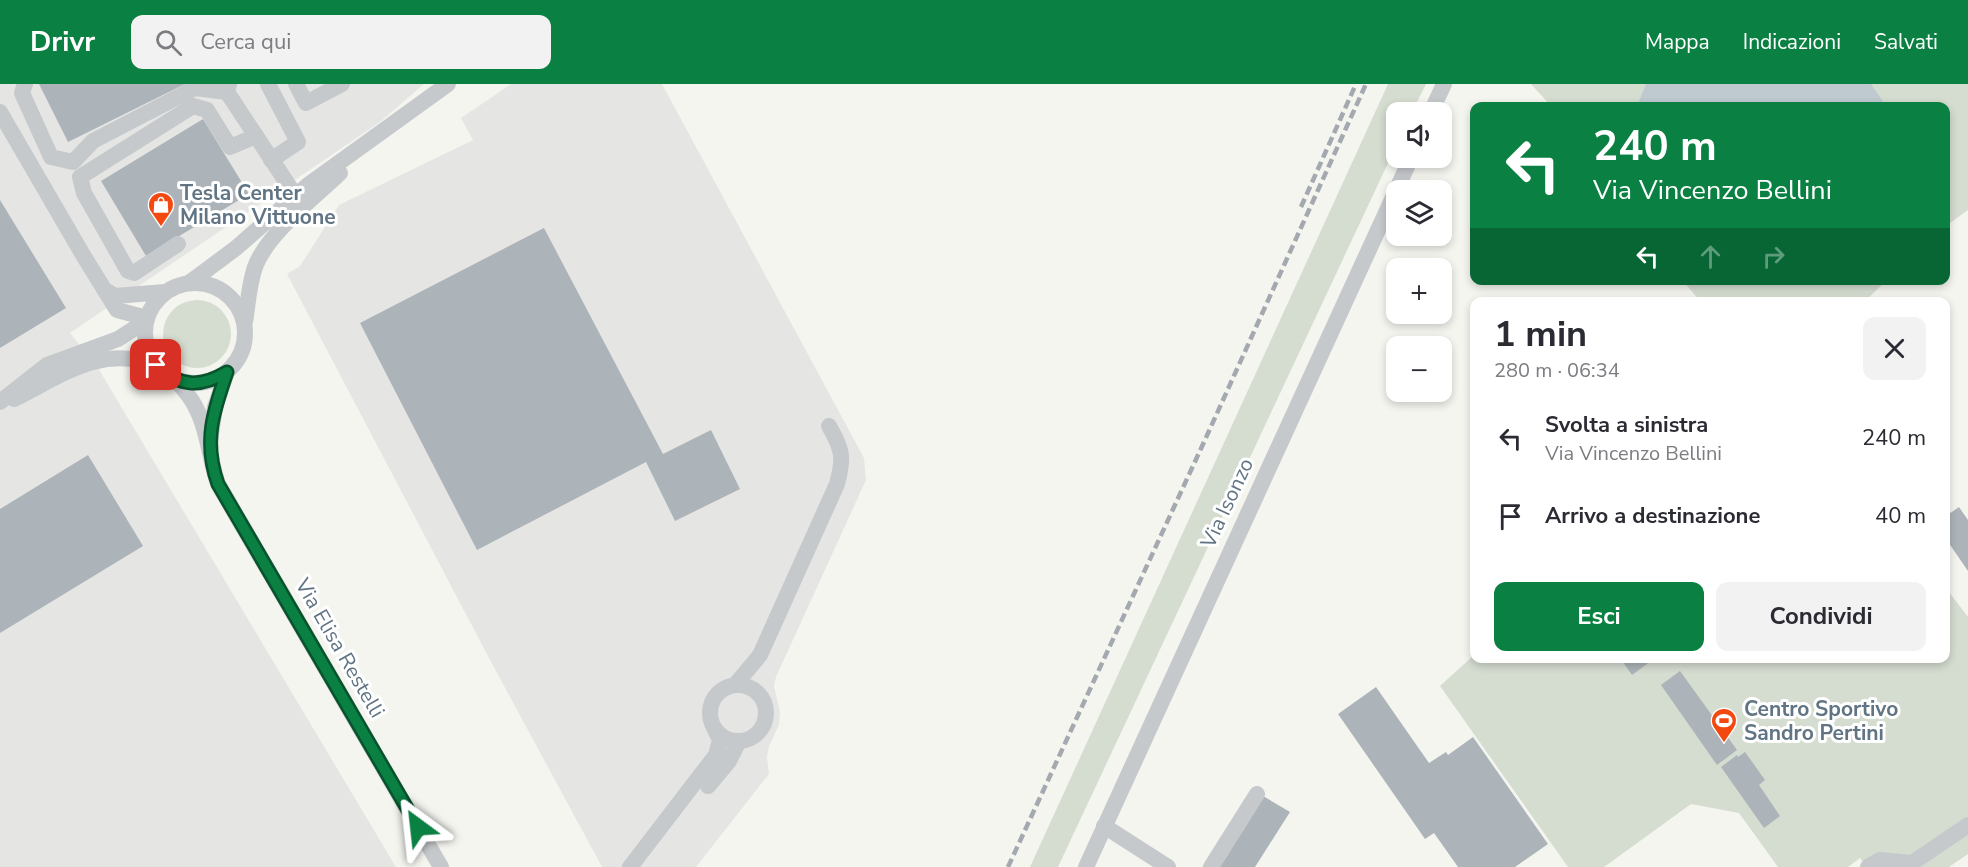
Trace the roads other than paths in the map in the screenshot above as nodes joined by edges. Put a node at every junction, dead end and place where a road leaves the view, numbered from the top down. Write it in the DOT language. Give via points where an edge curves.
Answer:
graph roads {
  1 [pos="25,84"];
  2 [pos="268,84"];
  3 [pos="296,84"];
  4 [pos="342,84"];
  5 [pos="448,84"];
  6 [pos="1444,84"];
  7 [pos="228,88"];
  8 [pos="1436,102"];
  9 [pos="0,112"];
  10 [pos="395,122"];
  11 [pos="256,136"];
  12 [pos="271,160"];
  13 [pos="1405,168"];
  14 [pos="295,195"];
  15 [pos="178,244"];
  16 [pos="189,283"];
  17 [pos="105,290"];
  18 [pos="165,292"];
  19 [pos="147,319"];
  20 [pos="244,323"];
  21 [pos="156,365"];
  22 [pos="227,372"];
  23 [pos="175,379"];
  24 [pos="0,404"];
  25 [pos="829,426"];
  26 [pos="209,448"];
  27 [pos="760,655"];
  28 [pos="735,685"];
  29 [pos="761,697"];
  30 [pos="714,727"];
  31 [pos="740,741"];
  32 [pos="1257,794"];
  33 [pos="1968,825"];
  34 [pos="1104,826"];
  35 [pos="441,867"];
  36 [pos="630,867"];
  37 [pos="645,867"];
  38 [pos="1086,867"];
  39 [pos="1168,867"];
  40 [pos="1211,867"];
  41 [pos="1868,867"];
  1 -- 7 [label="street" via="22,93 51,157 73,162 93,141 195,88"];
  2 -- 12 [label="street" via="298,142"];
  3 -- 4 [label="street" via="306,103"];
  5 -- 10 [label="street"];
  6 -- 8 [label="street"];
  7 -- 11 [label="street"];
  9 -- 17 [label="street"];
  10 -- 14 [label="street"];
  10 -- 20 [label="street" via="294,216 260,256"];
  11 -- 12 [label="street"];
  11 -- 15 [label="street" via="230,147 207,110 193,106 80,177 84,193 128,271 134,273"];
  12 -- 14 [label="street"];
  13 -- 34 [label="street, Via Isonzo"];
  14 -- 16 [label="street" via="236,248"];
  16 -- 18 [label="street"];
  16 -- 20 [label="street" via="209,284 229,295"];
  17 -- 18 [label="street" via="115,296"];
  17 -- 19 [label="street" via="117,310"];
  18 -- 19 [label="street" via="154,303"];
  19 -- 21 [label="street" via="145,342"];
  19 -- 24 [label="street" via="118,339 47,365"];
  20 -- 22 [label="street" via="244,347"];
  21 -- 23 [label="street"];
  21 -- 24 [label="street" via="133,358 88,363"];
  22 -- 23 [label="street" via="201,383"];
  22 -- 26 [label="street, Via Elisa Restelli" via="215,407"];
  23 -- 26 [label="street, Via Elisa Restelli" via="195,405"];
  25 -- 27 [label="street" via="843,462 837,483"];
  26 -- 35 [label="street, Via Elisa Restelli" via="218,484"];
  27 -- 28 [label="street"];
  27 -- 29 [label="street"];
  28 -- 29 [label="street" via="754,690"];
  28 -- 30 [label="street" via="726,687 712,700 710,719"];
  29 -- 31 [label="street" via="766,712 761,728"];
  30 -- 31 [label="street" via="724,737"];
  30 -- 36 [label="street" via="720,740 716,755"];
  31 -- 37 [label="street" via="729,761"];
  32 -- 40 [label="street"];
  33 -- 41 [label="street" via="1912,863 1880,860"];
  34 -- 38 [label="street, Via Isonzo"];
  34 -- 39 [label="street"];
}
